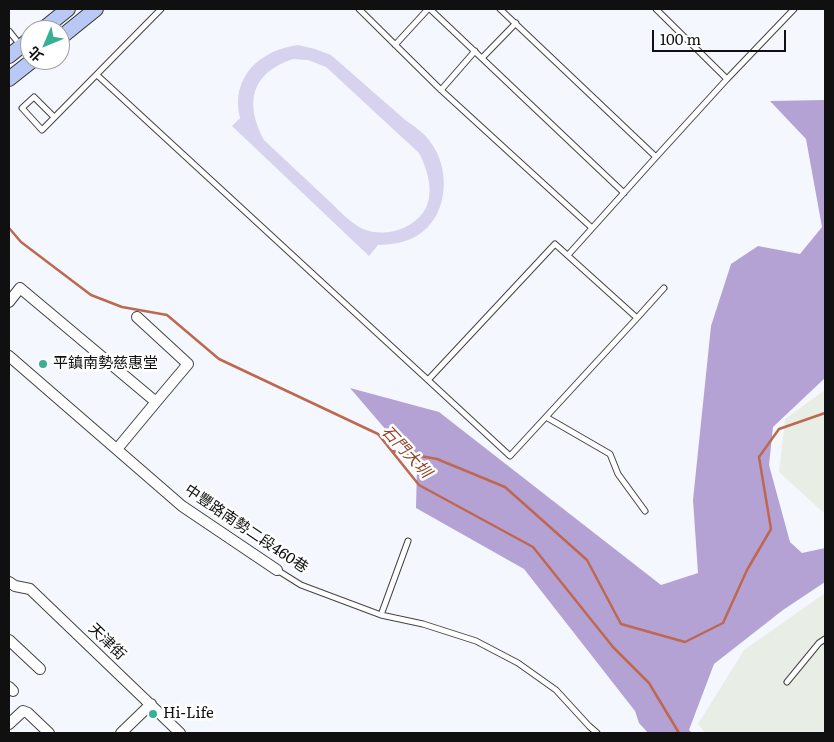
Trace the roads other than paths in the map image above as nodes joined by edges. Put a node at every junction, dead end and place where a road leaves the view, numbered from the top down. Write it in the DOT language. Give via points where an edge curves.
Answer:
graph roads {
  1 [pos="68,9"];
  2 [pos="96,9"];
  3 [pos="160,9"];
  4 [pos="359,9"];
  5 [pos="429,9"];
  6 [pos="500,9"];
  7 [pos="511,9"];
  8 [pos="656,9"];
  9 [pos="794,9"];
  10 [pos="506,14"];
  11 [pos="54,20"];
  12 [pos="516,23"];
  13 [pos="70,30"];
  14 [pos="9,31"];
  15 [pos="20,39"];
  16 [pos="395,45"];
  17 [pos="20,48"];
  18 [pos="475,51"];
  19 [pos="9,56"];
  20 [pos="482,58"];
  21 [pos="20,70"];
  22 [pos="97,75"];
  23 [pos="727,78"];
  24 [pos="9,79"];
  25 [pos="441,90"];
  26 [pos="54,118"];
  27 [pos="656,157"];
  28 [pos="624,193"];
  29 [pos="592,228"];
  30 [pos="568,255"];
  31 [pos="664,288"];
  32 [pos="9,302"];
  33 [pos="137,317"];
  34 [pos="637,318"];
  35 [pos="9,356"];
  36 [pos="428,380"];
  37 [pos="156,402"];
  38 [pos="546,417"];
  39 [pos="117,449"];
  40 [pos="645,511"];
  41 [pos="408,541"];
  42 [pos="277,570"];
  43 [pos="11,587"];
  44 [pos="381,615"];
  45 [pos="825,639"];
  46 [pos="9,640"];
  47 [pos="40,669"];
  48 [pos="787,682"];
  49 [pos="151,704"];
  50 [pos="9,724"];
  51 [pos="49,733"];
  52 [pos="122,733"];
  53 [pos="180,733"];
  54 [pos="597,733"];
  1 -- 11 [label="main road"];
  2 -- 13 [label="main road"];
  3 -- 22 [label="lane"];
  4 -- 16 [label="lane"];
  5 -- 16 [label="lane"];
  5 -- 18 [label="lane"];
  6 -- 10 [label="lane"];
  7 -- 10 [label="lane"];
  8 -- 23 [label="lane"];
  9 -- 23 [label="lane"];
  10 -- 12 [label="lane"];
  12 -- 20 [label="lane"];
  12 -- 27 [label="lane"];
  14 -- 15 [label="lane"];
  16 -- 25 [label="lane"];
  17 -- 19 [label="main road"];
  18 -- 20 [label="lane"];
  18 -- 25 [label="lane"];
  20 -- 28 [label="lane"];
  21 -- 24 [label="main road"];
  22 -- 26 [label="lane"];
  22 -- 36 [label="lane"];
  23 -- 27 [label="lane"];
  25 -- 29 [label="lane"];
  26 -- 26 [label="lane" via="42,130 22,108 34,97"];
  27 -- 28 [label="lane"];
  28 -- 29 [label="lane"];
  29 -- 30 [label="lane"];
  30 -- 34 [label="lane"];
  30 -- 36 [label="lane" via="555,244"];
  31 -- 34 [label="lane"];
  32 -- 37 [label="street" via="20,288"];
  33 -- 37 [label="street" via="188,364"];
  34 -- 38 [label="lane"];
  35 -- 39 [label="street, 中豐路南勢二段460巷"];
  36 -- 38 [label="lane" via="510,456"];
  37 -- 39 [label="street"];
  38 -- 40 [label="lane" via="610,454 618,474"];
  39 -- 42 [label="street, 中豐路南勢二段460巷" via="182,506"];
  41 -- 44 [label="lane"];
  42 -- 44 [label="lane, 中豐路南勢二段460巷" via="301,584"];
  43 -- 49 [label="street, 天津街" via="30,589"];
  44 -- 54 [label="lane, 中豐路南勢二段460巷" via="476,641 518,663 556,690"];
  45 -- 48 [label="lane" via="819,642"];
  46 -- 47 [label="street"];
  49 -- 52 [label="street"];
  49 -- 53 [label="street, 天津街"];
  50 -- 51 [label="street" via="23,711"];
}
